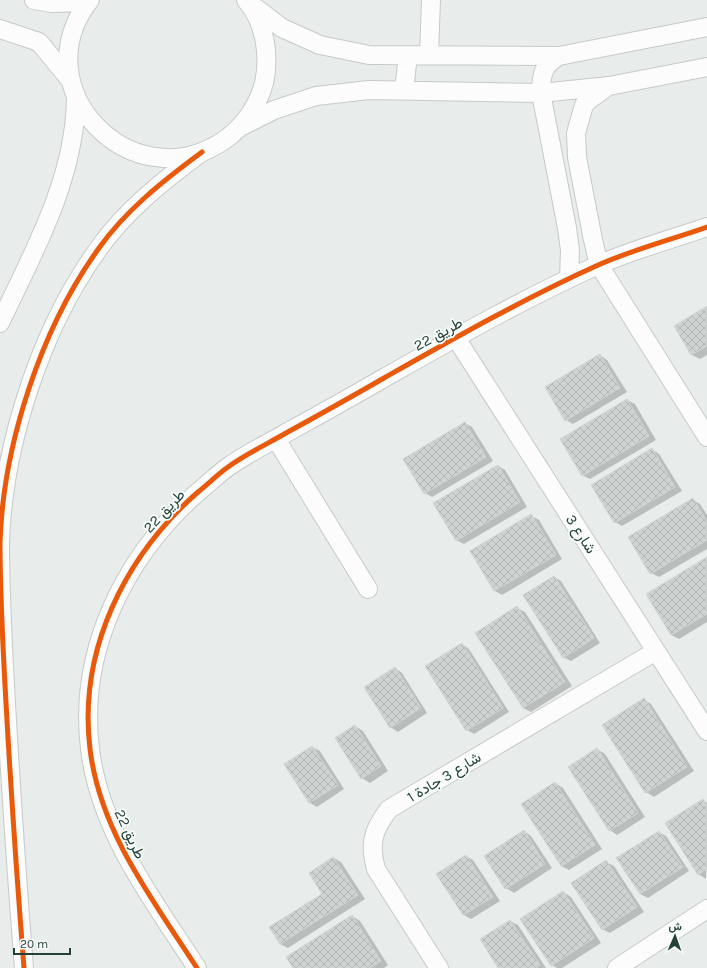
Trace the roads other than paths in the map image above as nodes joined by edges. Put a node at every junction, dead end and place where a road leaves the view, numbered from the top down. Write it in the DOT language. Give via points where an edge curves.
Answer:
graph roads {
  1 [pos="34,0"];
  2 [pos="431,0"];
  3 [pos="89,1"];
  4 [pos="247,1"];
  5 [pos="707,27"];
  6 [pos="0,29"];
  7 [pos="408,55"];
  8 [pos="429,56"];
  9 [pos="559,56"];
  10 [pos="707,67"];
  11 [pos="609,86"];
  12 [pos="74,89"];
  13 [pos="404,90"];
  14 [pos="541,92"];
  15 [pos="240,127"];
  16 [pos="202,152"];
  17 [pos="707,227"];
  18 [pos="599,265"];
  19 [pos="569,279"];
  20 [pos="0,323"];
  21 [pos="456,338"];
  22 [pos="707,437"];
  23 [pos="276,439"];
  24 [pos="368,589"];
  25 [pos="656,651"];
  26 [pos="707,731"];
  27 [pos="707,910"];
  28 [pos="24,968"];
  29 [pos="197,968"];
  30 [pos="439,968"];
  31 [pos="617,968"];
  1 -- 3 [label="street" via="52,3"];
  2 -- 8 [label="street"];
  3 -- 12 [label="street" via="73,32 70,48"];
  4 -- 7 [label="street" via="282,28 320,45 369,55"];
  4 -- 15 [label="street" via="262,29 266,74 257,103"];
  5 -- 9 [label="street"];
  6 -- 12 [label="street" via="39,42"];
  7 -- 8 [label="street"];
  7 -- 13 [label="street"];
  8 -- 9 [label="street"];
  9 -- 14 [label="street" via="544,70 541,77"];
  10 -- 11 [label="street"];
  11 -- 14 [label="street"];
  11 -- 18 [label="street" via="595,94 584,105 576,132 577,157"];
  12 -- 16 [label="street" via="94,125 106,137 131,151 152,157 169,158 186,157"];
  12 -- 20 [label="street" via="76,124 61,186"];
  13 -- 14 [label="street"];
  13 -- 15 [label="street" via="369,90 316,96 274,110"];
  14 -- 19 [label="street" via="567,228 570,250"];
  15 -- 16 [label="street" via="228,138"];
  16 -- 28 [label="street" via="168,176 132,211 84,269 50,336 30,387 11,453 1,528 0,589 12,815"];
  17 -- 18 [label="street, طريق 22"];
  18 -- 19 [label="street, طريق 22"];
  18 -- 22 [label="street"];
  19 -- 21 [label="street, طريق 22"];
  21 -- 23 [label="street, طريق 22"];
  21 -- 25 [label="street, شارع 3"];
  23 -- 24 [label="street"];
  23 -- 29 [label="street, طريق 22" via="228,467 168,521 146,548 114,600 103,626 91,683 88,705 90,748 95,777 107,814 128,862"];
  25 -- 26 [label="street, شارع 3"];
  25 -- 30 [label="street, شارع 3 جادة 1" via="389,809 379,822 373,837 372,853 376,869"];
  27 -- 31 [label="street"];
}
